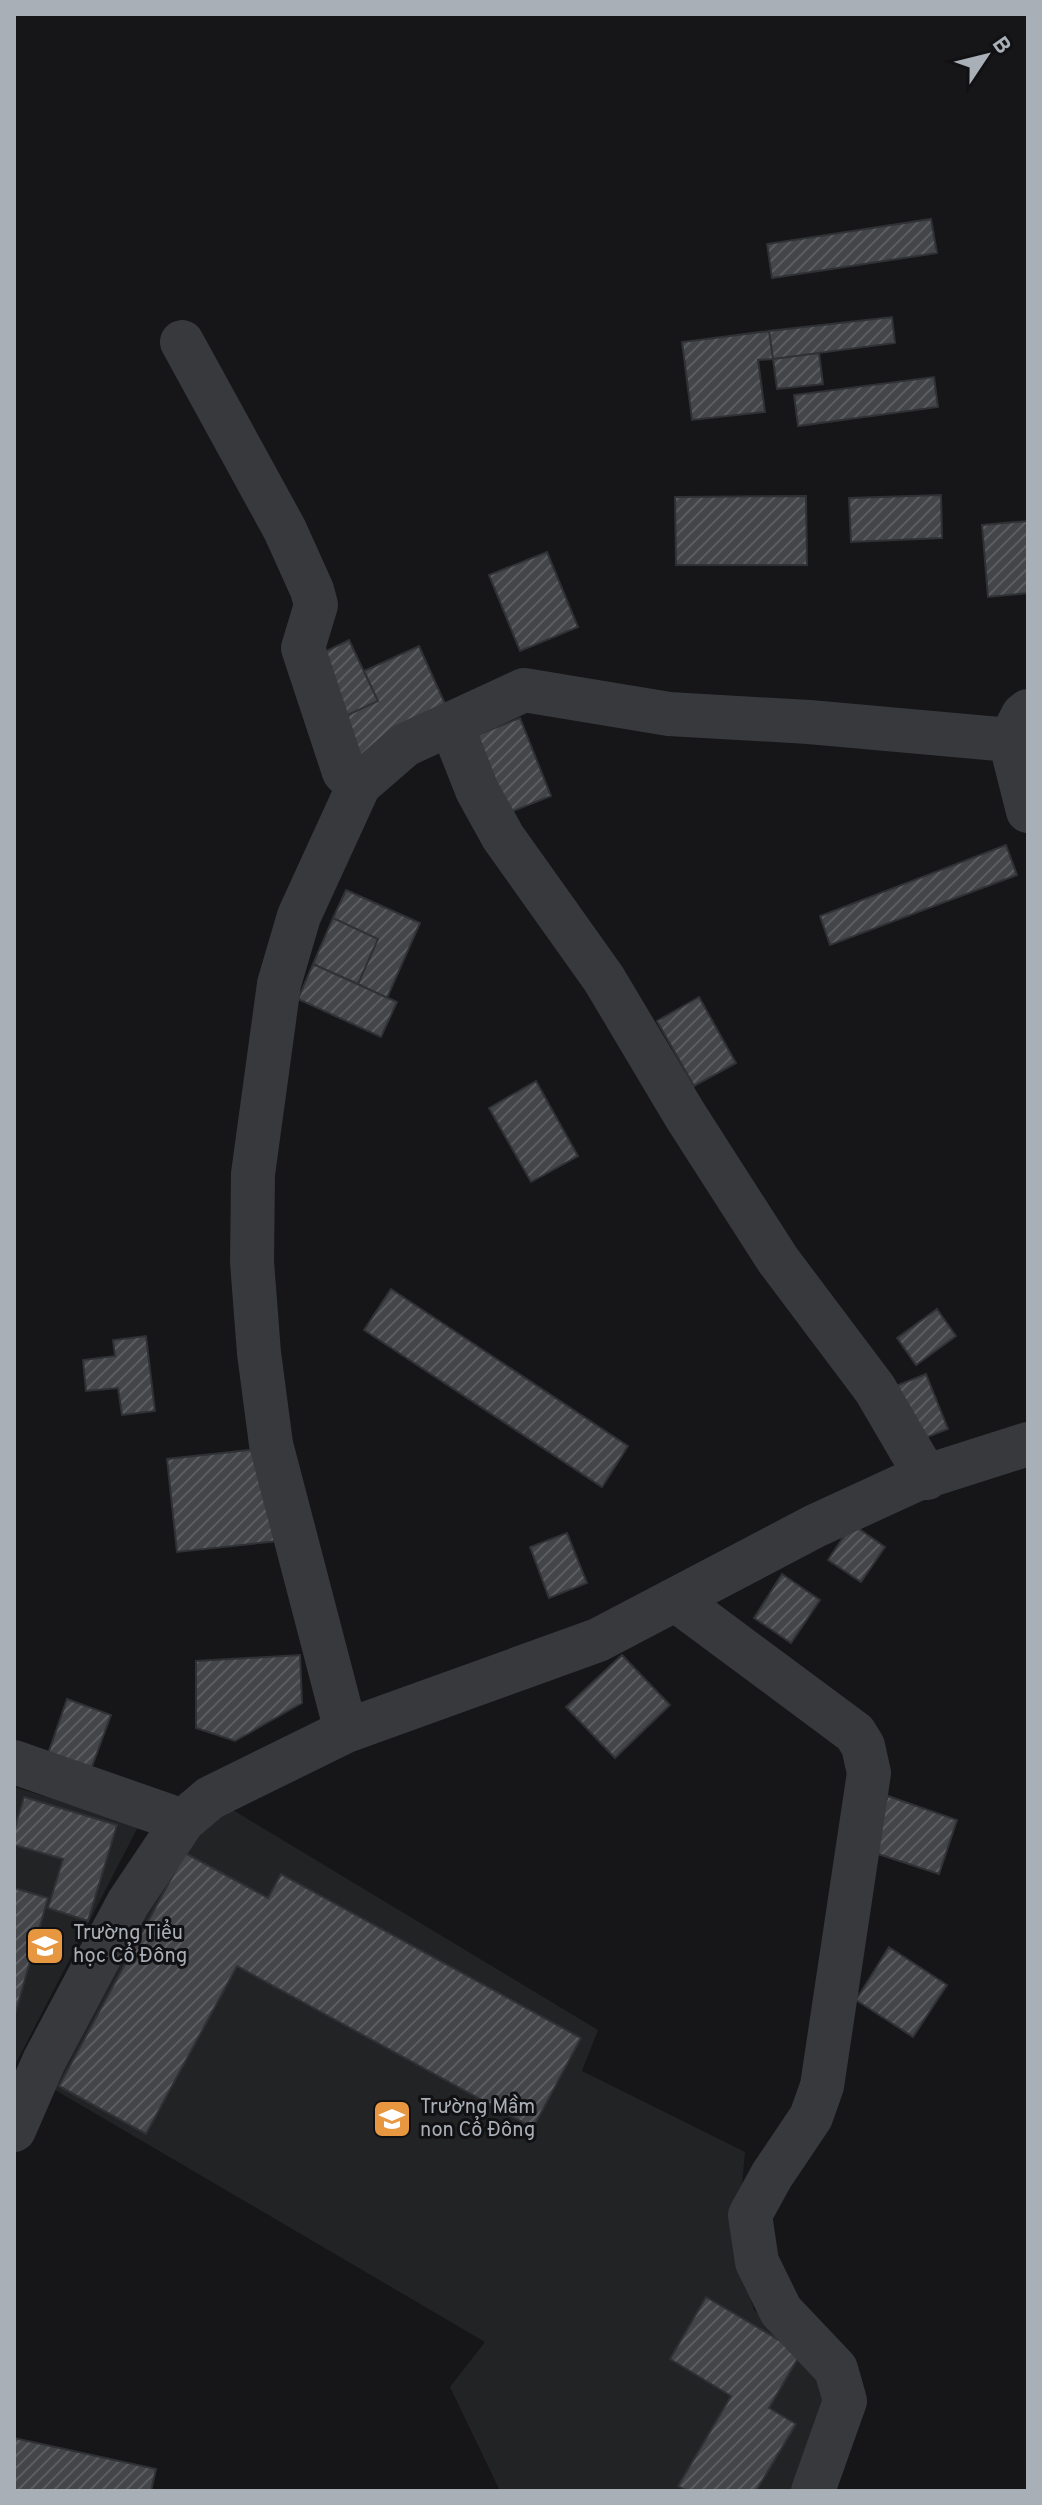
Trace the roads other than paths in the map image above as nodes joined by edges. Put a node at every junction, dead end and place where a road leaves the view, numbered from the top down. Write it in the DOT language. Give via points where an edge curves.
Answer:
graph roads {
  1 [pos="182,342"];
  2 [pos="451,724"];
  3 [pos="1019,725"];
  4 [pos="359,785"];
  5 [pos="1028,811"];
  6 [pos="1028,1444"];
  7 [pos="927,1478"];
  8 [pos="676,1600"];
  9 [pos="346,1731"];
  10 [pos="14,1762"];
  11 [pos="183,1821"];
  12 [pos="14,2130"];
  13 [pos="813,2491"];
  1 -- 4 [label="street" via="279,518 312,590 316,605 303,648 344,772"];
  2 -- 3 [label="street" via="524,690 669,714"];
  2 -- 4 [label="street" via="405,745"];
  2 -- 7 [label="street" via="503,837 604,979 778,1260 875,1389"];
  3 -- 5 [label="street"];
  4 -- 9 [label="street" via="299,916 279,984 253,1174 252,1262 271,1444"];
  6 -- 7 [label="street"];
  7 -- 8 [label="street" via="815,1526"];
  8 -- 9 [label="street" via="598,1640"];
  8 -- 13 [label="street" via="855,1733 869,1773 822,2086 811,2117 750,2215 757,2262 781,2311 836,2369 845,2401"];
  9 -- 11 [label="street" via="210,1798"];
  10 -- 11 [label="street"];
  11 -- 12 [label="street" via="128,1903 44,2061"];
}
